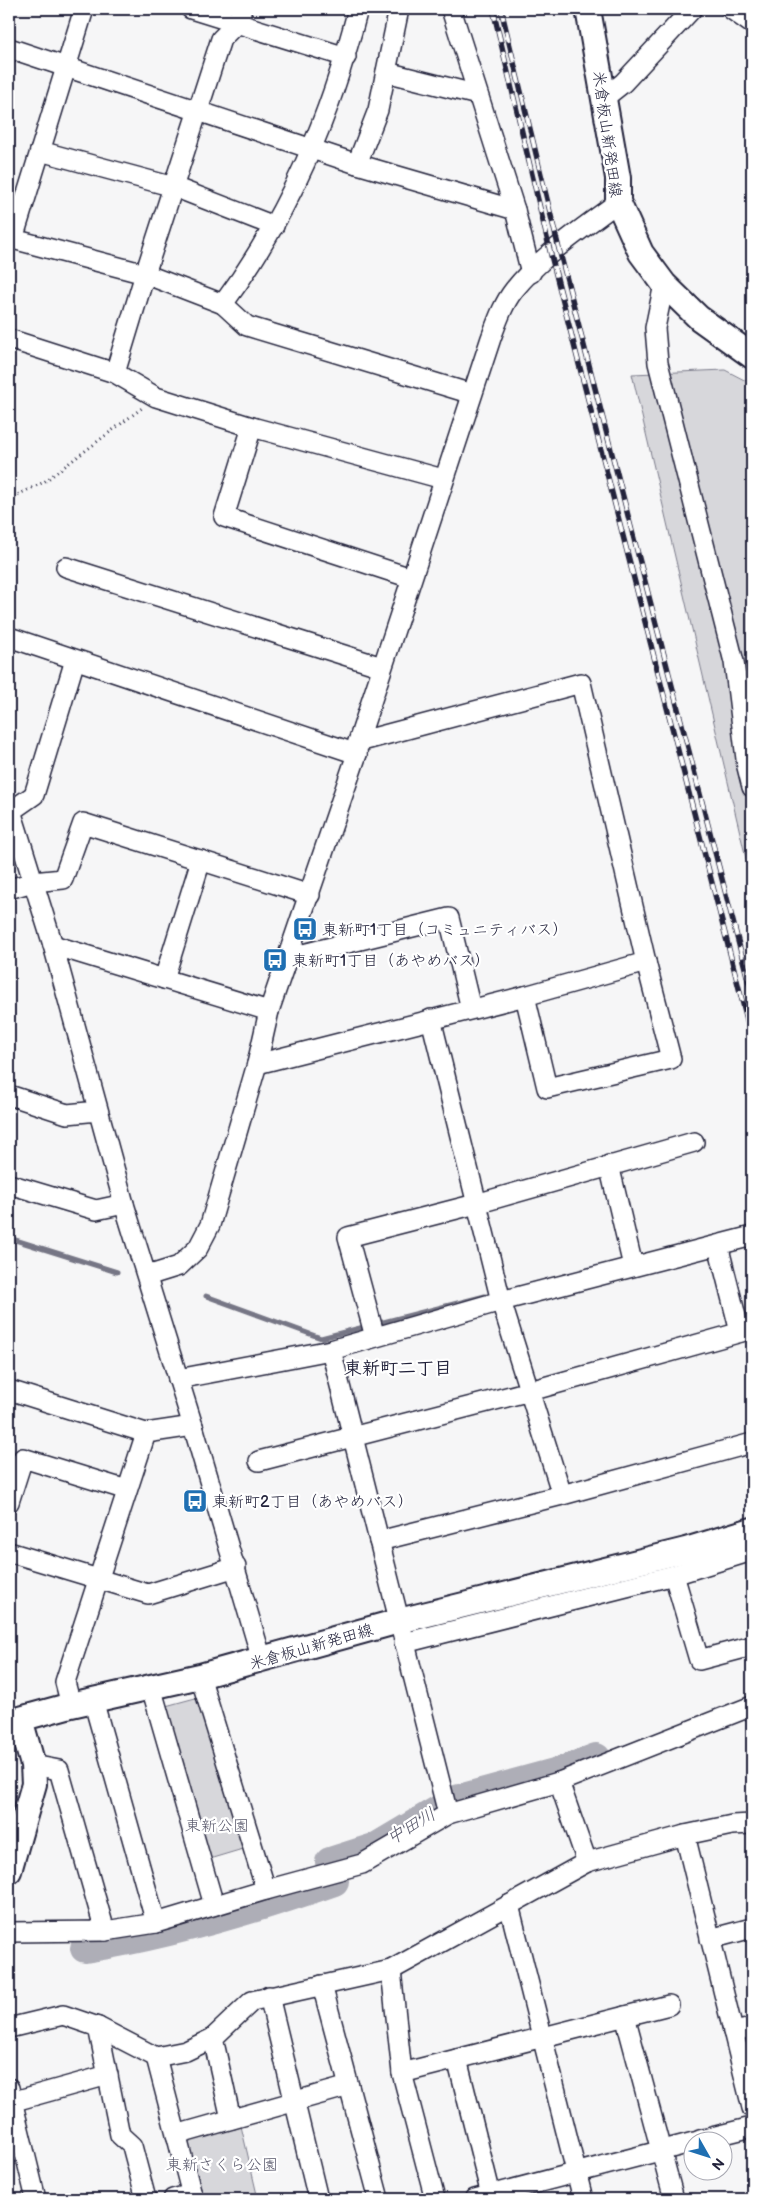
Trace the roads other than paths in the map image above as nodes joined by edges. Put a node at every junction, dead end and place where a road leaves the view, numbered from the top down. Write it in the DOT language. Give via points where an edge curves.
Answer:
graph roads {
  1 [pos="84,9"];
  2 [pos="191,9"];
  3 [pos="358,9"];
  4 [pos="399,9"];
  5 [pos="451,9"];
  6 [pos="588,9"];
  7 [pos="692,9"];
  8 [pos="731,9"];
  9 [pos="239,16"];
  10 [pos="752,24"];
  11 [pos="9,48"];
  12 [pos="346,57"];
  13 [pos="67,66"];
  14 [pos="386,72"];
  15 [pos="478,95"];
  16 [pos="604,98"];
  17 [pos="198,112"];
  18 [pos="313,150"];
  19 [pos="40,151"];
  20 [pos="357,164"];
  21 [pos="174,187"];
  22 [pos="618,202"];
  23 [pos="515,210"];
  24 [pos="274,226"];
  25 [pos="11,245"];
  26 [pos="531,273"];
  27 [pos="144,274"];
  28 [pos="664,284"];
  29 [pos="223,304"];
  30 [pos="9,339"];
  31 [pos="752,356"];
  32 [pos="116,373"];
  33 [pos="472,394"];
  34 [pos="252,427"];
  35 [pos="443,479"];
  36 [pos="66,567"];
  37 [pos="411,578"];
  38 [pos="9,637"];
  39 [pos="75,660"];
  40 [pos="382,667"];
  41 [pos="358,748"];
  42 [pos="751,779"];
  43 [pos="10,808"];
  44 [pos="14,837"];
  45 [pos="200,860"];
  46 [pos="33,882"];
  47 [pos="9,889"];
  48 [pos="310,895"];
  49 [pos="53,945"];
  50 [pos="287,958"];
  51 [pos="646,962"];
  52 [pos="164,979"];
  53 [pos="525,996"];
  54 [pos="472,1009"];
  55 [pos="269,1011"];
  56 [pos="431,1019"];
  57 [pos="257,1064"];
  58 [pos="9,1096"];
  59 [pos="98,1111"];
  60 [pos="694,1142"];
  61 [pos="609,1165"];
  62 [pos="9,1184"];
  63 [pos="124,1204"];
  64 [pos="476,1204"];
  65 [pos="752,1236"];
  66 [pos="718,1245"];
  67 [pos="633,1266"];
  68 [pos="147,1276"];
  69 [pos="502,1302"];
  70 [pos="746,1330"];
  71 [pos="374,1337"];
  72 [pos="331,1350"];
  73 [pos="178,1379"];
  74 [pos="9,1390"];
  75 [pos="530,1391"];
  76 [pos="193,1426"];
  77 [pos="146,1433"];
  78 [pos="353,1436"];
  79 [pos="752,1443"];
  80 [pos="259,1461"];
  81 [pos="127,1490"];
  82 [pos="562,1496"];
  83 [pos="9,1502"];
  84 [pos="752,1530"];
  85 [pos="379,1541"];
  86 [pos="752,1551"];
  87 [pos="9,1552"];
  88 [pos="236,1567"];
  89 [pos="674,1575"];
  90 [pos="98,1580"];
  91 [pos="402,1632"];
  92 [pos="752,1646"];
  93 [pos="262,1660"];
  94 [pos="200,1676"];
  95 [pos="151,1687"];
  96 [pos="82,1702"];
  97 [pos="752,1706"];
  98 [pos="14,1721"];
  99 [pos="33,1765"];
  100 [pos="559,1782"];
  101 [pos="448,1814"];
  102 [pos="752,1824"];
  103 [pos="685,1836"];
  104 [pos="588,1862"];
  105 [pos="9,1871"];
  106 [pos="266,1890"];
  107 [pos="214,1905"];
  108 [pos="509,1905"];
  109 [pos="156,1923"];
  110 [pos="752,1928"];
  111 [pos="9,1932"];
  112 [pos="105,1932"];
  113 [pos="710,1940"];
  114 [pos="391,1970"];
  115 [pos="322,1985"];
  116 [pos="269,1996"];
  117 [pos="669,2005"];
  118 [pos="625,2016"];
  119 [pos="98,2027"];
  120 [pos="9,2028"];
  121 [pos="752,2028"];
  122 [pos="733,2032"];
  123 [pos="213,2038"];
  124 [pos="543,2038"];
  125 [pos="156,2057"];
  126 [pos="458,2059"];
  127 [pos="402,2073"];
  128 [pos="108,2075"];
  129 [pos="349,2086"];
  130 [pos="10,2095"];
  131 [pos="294,2101"];
  132 [pos="752,2108"];
  133 [pos="232,2119"];
  134 [pos="752,2127"];
  135 [pos="734,2132"];
  136 [pos="176,2135"];
  137 [pos="684,2144"];
  138 [pos="662,2150"];
  139 [pos="576,2173"];
  140 [pos="192,2197"];
  141 [pos="486,2198"];
  142 [pos="36,2199"];
  143 [pos="146,2199"];
  144 [pos="173,2199"];
  145 [pos="318,2199"];
  146 [pos="379,2199"];
  147 [pos="435,2199"];
  148 [pos="583,2199"];
  149 [pos="674,2199"];
  1 -- 13 [label="street"];
  2 -- 9 [label="street"];
  3 -- 12 [label="street"];
  4 -- 14 [label="street"];
  5 -- 15 [label="street"];
  6 -- 16 [label="main road, 米倉板山新発田線"];
  7 -- 16 [label="street" via="623,83"];
  8 -- 10 [label="street"];
  9 -- 12 [label="street"];
  9 -- 17 [label="street" via="221,39"];
  11 -- 13 [label="street"];
  12 -- 18 [label="street"];
  13 -- 17 [label="street"];
  13 -- 19 [label="street"];
  14 -- 15 [label="street"];
  14 -- 20 [label="street" via="378,110"];
  15 -- 23 [label="street"];
  16 -- 22 [label="main road, 米倉板山新発田線" via="618,178"];
  17 -- 18 [label="street"];
  17 -- 21 [label="street"];
  18 -- 20 [label="street"];
  18 -- 24 [label="street"];
  19 -- 21 [label="street"];
  19 -- 25 [label="street"];
  20 -- 23 [label="street"];
  21 -- 24 [label="street"];
  21 -- 27 [label="street"];
  22 -- 26 [label="street"];
  22 -- 28 [label="main road, 米倉板山新発田線" via="641,253"];
  23 -- 26 [label="street"];
  24 -- 29 [label="street" via="250,268"];
  25 -- 27 [label="street"];
  26 -- 33 [label="street" via="502,310"];
  27 -- 29 [label="street"];
  27 -- 32 [label="street"];
  28 -- 31 [label="main road, 米倉板山新発田線" via="699,318"];
  28 -- 42 [label="street" via="655,328 658,363 734,662"];
  29 -- 33 [label="street" via="247,326"];
  30 -- 32 [label="street"];
  32 -- 34 [label="street" via="156,397"];
  33 -- 35 [label="street"];
  34 -- 35 [label="street"];
  34 -- 37 [label="street" via="224,517"];
  35 -- 37 [label="street"];
  36 -- 40 [label="street"];
  37 -- 40 [label="street"];
  38 -- 39 [label="street"];
  39 -- 41 [label="street"];
  39 -- 43 [label="street" via="34,795"];
  40 -- 41 [label="street"];
  41 -- 48 [label="street"];
  41 -- 51 [label="street" via="581,683"];
  43 -- 44 [label="street"];
  44 -- 46 [label="street"];
  45 -- 46 [label="street" via="83,823 63,879"];
  45 -- 48 [label="street"];
  45 -- 52 [label="street"];
  46 -- 47 [label="street"];
  46 -- 49 [label="street"];
  48 -- 50 [label="street"];
  49 -- 52 [label="street"];
  49 -- 59 [label="street"];
  50 -- 54 [label="street" via="449,918"];
  50 -- 55 [label="street"];
  51 -- 53 [label="street"];
  51 -- 53 [label="street" via="671,1059 547,1088"];
  52 -- 55 [label="street"];
  53 -- 54 [label="street"];
  54 -- 56 [label="street"];
  55 -- 57 [label="street"];
  56 -- 57 [label="street"];
  56 -- 64 [label="street"];
  57 -- 68 [label="street" via="210,1225 198,1248 179,1266"];
  58 -- 59 [label="street" via="68,1114"];
  59 -- 63 [label="street"];
  60 -- 61 [label="street"];
  61 -- 64 [label="street"];
  61 -- 67 [label="street"];
  62 -- 63 [label="street" via="96,1210"];
  63 -- 68 [label="street"];
  64 -- 69 [label="street"];
  64 -- 71 [label="street" via="348,1236"];
  65 -- 66 [label="street"];
  66 -- 67 [label="street"];
  66 -- 70 [label="street"];
  67 -- 69 [label="street"];
  68 -- 73 [label="street"];
  69 -- 71 [label="street"];
  69 -- 75 [label="street"];
  70 -- 75 [label="street"];
  71 -- 72 [label="street"];
  72 -- 73 [label="street"];
  72 -- 78 [label="street"];
  73 -- 76 [label="street"];
  74 -- 77 [label="street"];
  75 -- 78 [label="street"];
  75 -- 82 [label="street"];
  76 -- 77 [label="street"];
  76 -- 88 [label="street"];
  77 -- 81 [label="street"];
  78 -- 80 [label="street"];
  78 -- 85 [label="street"];
  79 -- 82 [label="street"];
  81 -- 83 [label="street" via="22,1458"];
  81 -- 90 [label="street"];
  82 -- 85 [label="street"];
  84 -- 91 [label="main road, 米倉板山新発田線" via="551,1585"];
  85 -- 91 [label="street"];
  86 -- 89 [label="street"];
  87 -- 90 [label="street"];
  88 -- 90 [label="street" via="148,1594"];
  88 -- 93 [label="street"];
  89 -- 91 [label="street"];
  89 -- 92 [label="street" via="699,1660"];
  90 -- 96 [label="street" via="65,1682"];
  91 -- 93 [label="main road, 米倉板山新発田線"];
  91 -- 101 [label="street"];
  93 -- 94 [label="main road, 米倉板山新発田線"];
  94 -- 95 [label="main road, 米倉板山新発田線"];
  94 -- 106 [label="street"];
  95 -- 96 [label="main road, 米倉板山新発田線"];
  95 -- 107 [label="street"];
  96 -- 98 [label="main road, 米倉板山新発田線"];
  96 -- 109 [label="street"];
  97 -- 100 [label="street"];
  98 -- 99 [label="main road, 米倉板山新発田線"];
  99 -- 105 [label="main road, 米倉板山新発田線" via="34,1784"];
  99 -- 112 [label="street" via="59,1770"];
  100 -- 101 [label="street"];
  100 -- 104 [label="street"];
  101 -- 106 [label="street" via="362,1864"];
  102 -- 103 [label="street" via="732,1825"];
  103 -- 104 [label="street"];
  103 -- 113 [label="street"];
  104 -- 108 [label="street"];
  106 -- 107 [label="street"];
  107 -- 109 [label="street"];
  108 -- 114 [label="street"];
  108 -- 124 [label="street"];
  109 -- 112 [label="street"];
  110 -- 113 [label="street"];
  111 -- 112 [label="street"];
  113 -- 122 [label="street"];
  114 -- 115 [label="street"];
  114 -- 127 [label="street"];
  115 -- 116 [label="street"];
  115 -- 129 [label="street"];
  116 -- 123 [label="street" via="252,2001"];
  116 -- 131 [label="street"];
  117 -- 118 [label="street"];
  118 -- 124 [label="street"];
  118 -- 138 [label="street"];
  119 -- 120 [label="street" via="63,2016"];
  119 -- 125 [label="street"];
  119 -- 128 [label="street"];
  121 -- 122 [label="street"];
  122 -- 132 [label="street"];
  123 -- 125 [label="street" via="186,2051"];
  123 -- 133 [label="street"];
  124 -- 126 [label="street"];
  124 -- 139 [label="street"];
  125 -- 136 [label="street"];
  126 -- 127 [label="street"];
  126 -- 141 [label="street"];
  127 -- 147 [label="street"];
  128 -- 130 [label="street"];
  128 -- 143 [label="street" via="120,2134 132,2146"];
  129 -- 131 [label="street"];
  129 -- 146 [label="street"];
  130 -- 142 [label="street"];
  131 -- 133 [label="street"];
  131 -- 145 [label="street"];
  133 -- 136 [label="street"];
  134 -- 135 [label="street"];
  136 -- 140 [label="street"];
  137 -- 138 [label="street"];
  138 -- 139 [label="street"];
  138 -- 149 [label="street"];
  139 -- 141 [label="street"];
  139 -- 148 [label="street"];
  140 -- 144 [label="street"];
}
